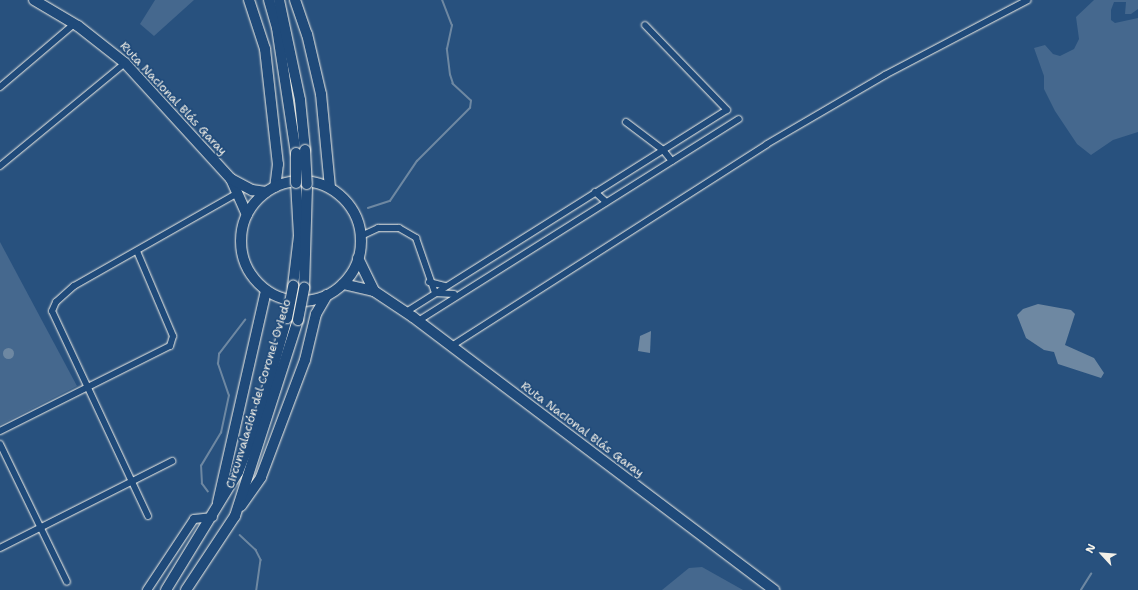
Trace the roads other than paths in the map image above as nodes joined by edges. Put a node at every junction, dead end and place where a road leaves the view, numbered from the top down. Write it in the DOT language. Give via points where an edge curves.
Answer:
graph roads {
  1 [pos="34,0"];
  2 [pos="249,0"];
  3 [pos="269,0"];
  4 [pos="278,0"];
  5 [pos="295,0"];
  6 [pos="1028,0"];
  7 [pos="74,24"];
  8 [pos="645,25"];
  9 [pos="124,64"];
  10 [pos="0,87"];
  11 [pos="739,119"];
  12 [pos="626,122"];
  13 [pos="664,150"];
  14 [pos="300,152"];
  15 [pos="1,162"];
  16 [pos="672,162"];
  17 [pos="231,179"];
  18 [pos="330,188"];
  19 [pos="270,190"];
  20 [pos="595,192"];
  21 [pos="238,193"];
  22 [pos="606,202"];
  23 [pos="247,215"];
  24 [pos="361,236"];
  25 [pos="137,251"];
  26 [pos="358,258"];
  27 [pos="429,282"];
  28 [pos="343,284"];
  29 [pos="445,286"];
  30 [pos="266,290"];
  31 [pos="374,291"];
  32 [pos="434,293"];
  33 [pos="458,293"];
  34 [pos="327,295"];
  35 [pos="406,312"];
  36 [pos="418,321"];
  37 [pos="450,347"];
  38 [pos="88,387"];
  39 [pos="0,431"];
  40 [pos="0,444"];
  41 [pos="172,460"];
  42 [pos="132,481"];
  43 [pos="214,514"];
  44 [pos="148,516"];
  45 [pos="235,516"];
  46 [pos="40,527"];
  47 [pos="0,548"];
  48 [pos="67,582"];
  49 [pos="147,590"];
  50 [pos="166,590"];
  51 [pos="186,590"];
  52 [pos="774,590"];
  1 -- 7 [label="highway, Ruta Nacional Blás Garay"];
  2 -- 19 [label="highway" via="265,50 278,164"];
  3 -- 14 [label="highway, Circunvalación del Coronel Oviedo" via="278,28"];
  4 -- 14 [label="highway, Circunvalación del Coronel Oviedo" via="300,100"];
  5 -- 18 [label="highway" via="307,34 321,94"];
  6 -- 37 [label="street" via="885,75 767,144"];
  7 -- 9 [label="highway, Ruta Nacional Blás Garay"];
  7 -- 10 [label="street"];
  8 -- 13 [label="street" via="729,108"];
  9 -- 15 [label="street"];
  9 -- 17 [label="highway, Ruta Nacional Blás Garay"];
  11 -- 16 [label="street"];
  12 -- 13 [label="street"];
  13 -- 16 [label="street"];
  13 -- 20 [label="street"];
  14 -- 43 [label="highway, Circunvalación del Coronel Oviedo, bridge" via="296,184 299,236 287,318 258,421 238,472"];
  14 -- 45 [label="highway, Circunvalación del Coronel Oviedo, bridge" via="307,184 304,288 298,320"];
  16 -- 22 [label="street"];
  17 -- 19 [label="highway, Ruta Nacional Blás Garay"];
  17 -- 21 [label="highway, Ruta Nacional Blás Garay"];
  18 -- 19 [label="highway" via="297,181"];
  18 -- 24 [label="highway" via="354,213"];
  19 -- 23 [label="highway"];
  20 -- 22 [label="street"];
  20 -- 29 [label="street"];
  21 -- 23 [label="highway, Ruta Nacional Blás Garay"];
  21 -- 25 [label="street"];
  22 -- 33 [label="street"];
  23 -- 30 [label="highway" via="241,235 243,256 251,275"];
  24 -- 26 [label="highway"];
  24 -- 27 [label="street" via="378,228 398,228 416,238"];
  25 -- 38 [label="street" via="74,286 56,302 52,312"];
  25 -- 38 [label="street" via="173,341 170,346"];
  26 -- 28 [label="highway"];
  26 -- 31 [label="highway"];
  27 -- 29 [label="street"];
  27 -- 32 [label="street"];
  28 -- 31 [label="highway, Ruta Nacional Blás Garay"];
  28 -- 34 [label="highway"];
  29 -- 32 [label="street"];
  30 -- 34 [label="highway" via="296,301"];
  30 -- 43 [label="highway" via="265,307"];
  31 -- 35 [label="highway, Ruta Nacional Blás Garay"];
  32 -- 33 [label="street"];
  32 -- 35 [label="street"];
  33 -- 36 [label="street"];
  34 -- 45 [label="highway" via="316,314 305,360 261,477"];
  35 -- 36 [label="highway, Ruta Nacional Blás Garay"];
  36 -- 37 [label="highway, Ruta Nacional Blás Garay"];
  37 -- 52 [label="highway, Ruta Nacional Blás Garay"];
  38 -- 39 [label="street"];
  38 -- 42 [label="street"];
  40 -- 46 [label="street"];
  41 -- 42 [label="street"];
  42 -- 44 [label="street"];
  42 -- 46 [label="street"];
  43 -- 49 [label="street" via="194,519"];
  43 -- 50 [label="highway, Circunvalación del Coronel Oviedo"];
  45 -- 51 [label="highway, Circunvalación del Coronel Oviedo"];
  46 -- 47 [label="street"];
  46 -- 48 [label="street"];
}
